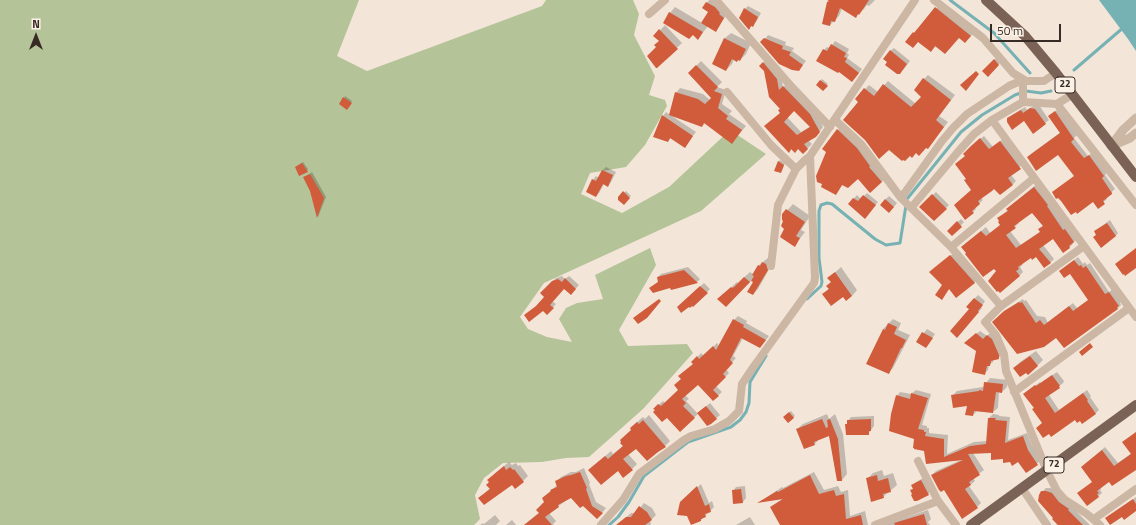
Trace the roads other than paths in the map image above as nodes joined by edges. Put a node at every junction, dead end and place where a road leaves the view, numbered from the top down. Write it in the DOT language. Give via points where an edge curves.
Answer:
graph roads {
  1 [pos="665,0"];
  2 [pos="716,0"];
  3 [pos="915,0"];
  4 [pos="934,0"];
  5 [pos="986,0"];
  6 [pos="649,14"];
  7 [pos="1056,73"];
  8 [pos="1024,82"];
  9 [pos="727,92"];
  10 [pos="1073,94"];
  11 [pos="1023,100"];
  12 [pos="1057,104"];
  13 [pos="1136,118"];
  14 [pos="992,120"];
  15 [pos="833,124"];
  16 [pos="1133,136"];
  17 [pos="1111,146"];
  18 [pos="810,156"];
  19 [pos="796,169"];
  20 [pos="1136,177"];
  21 [pos="1034,178"];
  22 [pos="906,203"];
  23 [pos="1136,205"];
  24 [pos="1084,246"];
  25 [pos="951,247"];
  26 [pos="771,266"];
  27 [pos="1001,306"];
  28 [pos="1129,308"];
  29 [pos="1136,317"];
  30 [pos="1014,392"];
  31 [pos="1136,405"];
  32 [pos="918,461"];
  33 [pos="1047,471"];
  34 [pos="1022,488"];
  35 [pos="1136,488"];
  36 [pos="938,501"];
  37 [pos="1097,522"];
  38 [pos="601,525"];
  39 [pos="875,525"];
  40 [pos="956,525"];
  41 [pos="971,525"];
  42 [pos="1048,525"];
  1 -- 6 [label="street"];
  2 -- 15 [label="street" via="785,80"];
  3 -- 15 [label="street"];
  4 -- 8 [label="street" via="983,38 1012,73"];
  5 -- 7 [label="main road, 22" via="1025,36"];
  7 -- 8 [label="street" via="1044,81"];
  7 -- 10 [label="main road, 22"];
  8 -- 11 [label="street"];
  8 -- 22 [label="street" via="1009,86 967,114 953,128 942,141"];
  9 -- 19 [label="street" via="771,145"];
  10 -- 12 [label="street"];
  10 -- 17 [label="main road, 22"];
  11 -- 12 [label="street"];
  11 -- 14 [label="street"];
  12 -- 23 [label="street"];
  13 -- 17 [label="street"];
  14 -- 21 [label="street"];
  14 -- 22 [label="street" via="974,134"];
  15 -- 18 [label="street"];
  15 -- 22 [label="street" via="861,144"];
  16 -- 17 [label="street"];
  17 -- 20 [label="main road, 22"];
  18 -- 19 [label="street"];
  18 -- 38 [label="street" via="814,283 742,384 739,411 715,429 684,440 644,470"];
  19 -- 26 [label="street" via="778,205"];
  21 -- 24 [label="street"];
  21 -- 25 [label="street"];
  22 -- 25 [label="street"];
  24 -- 27 [label="street"];
  24 -- 28 [label="street"];
  25 -- 27 [label="street"];
  27 -- 30 [label="street" via="984,322 996,335"];
  28 -- 29 [label="street"];
  28 -- 30 [label="street"];
  30 -- 33 [label="street"];
  31 -- 33 [label="main road, 72"];
  32 -- 36 [label="street"];
  33 -- 34 [label="main road, 72"];
  33 -- 37 [label="street" via="1064,499"];
  34 -- 41 [label="main road, 72"];
  34 -- 42 [label="street"];
  35 -- 37 [label="street"];
  36 -- 39 [label="street"];
  36 -- 40 [label="street"];
}
